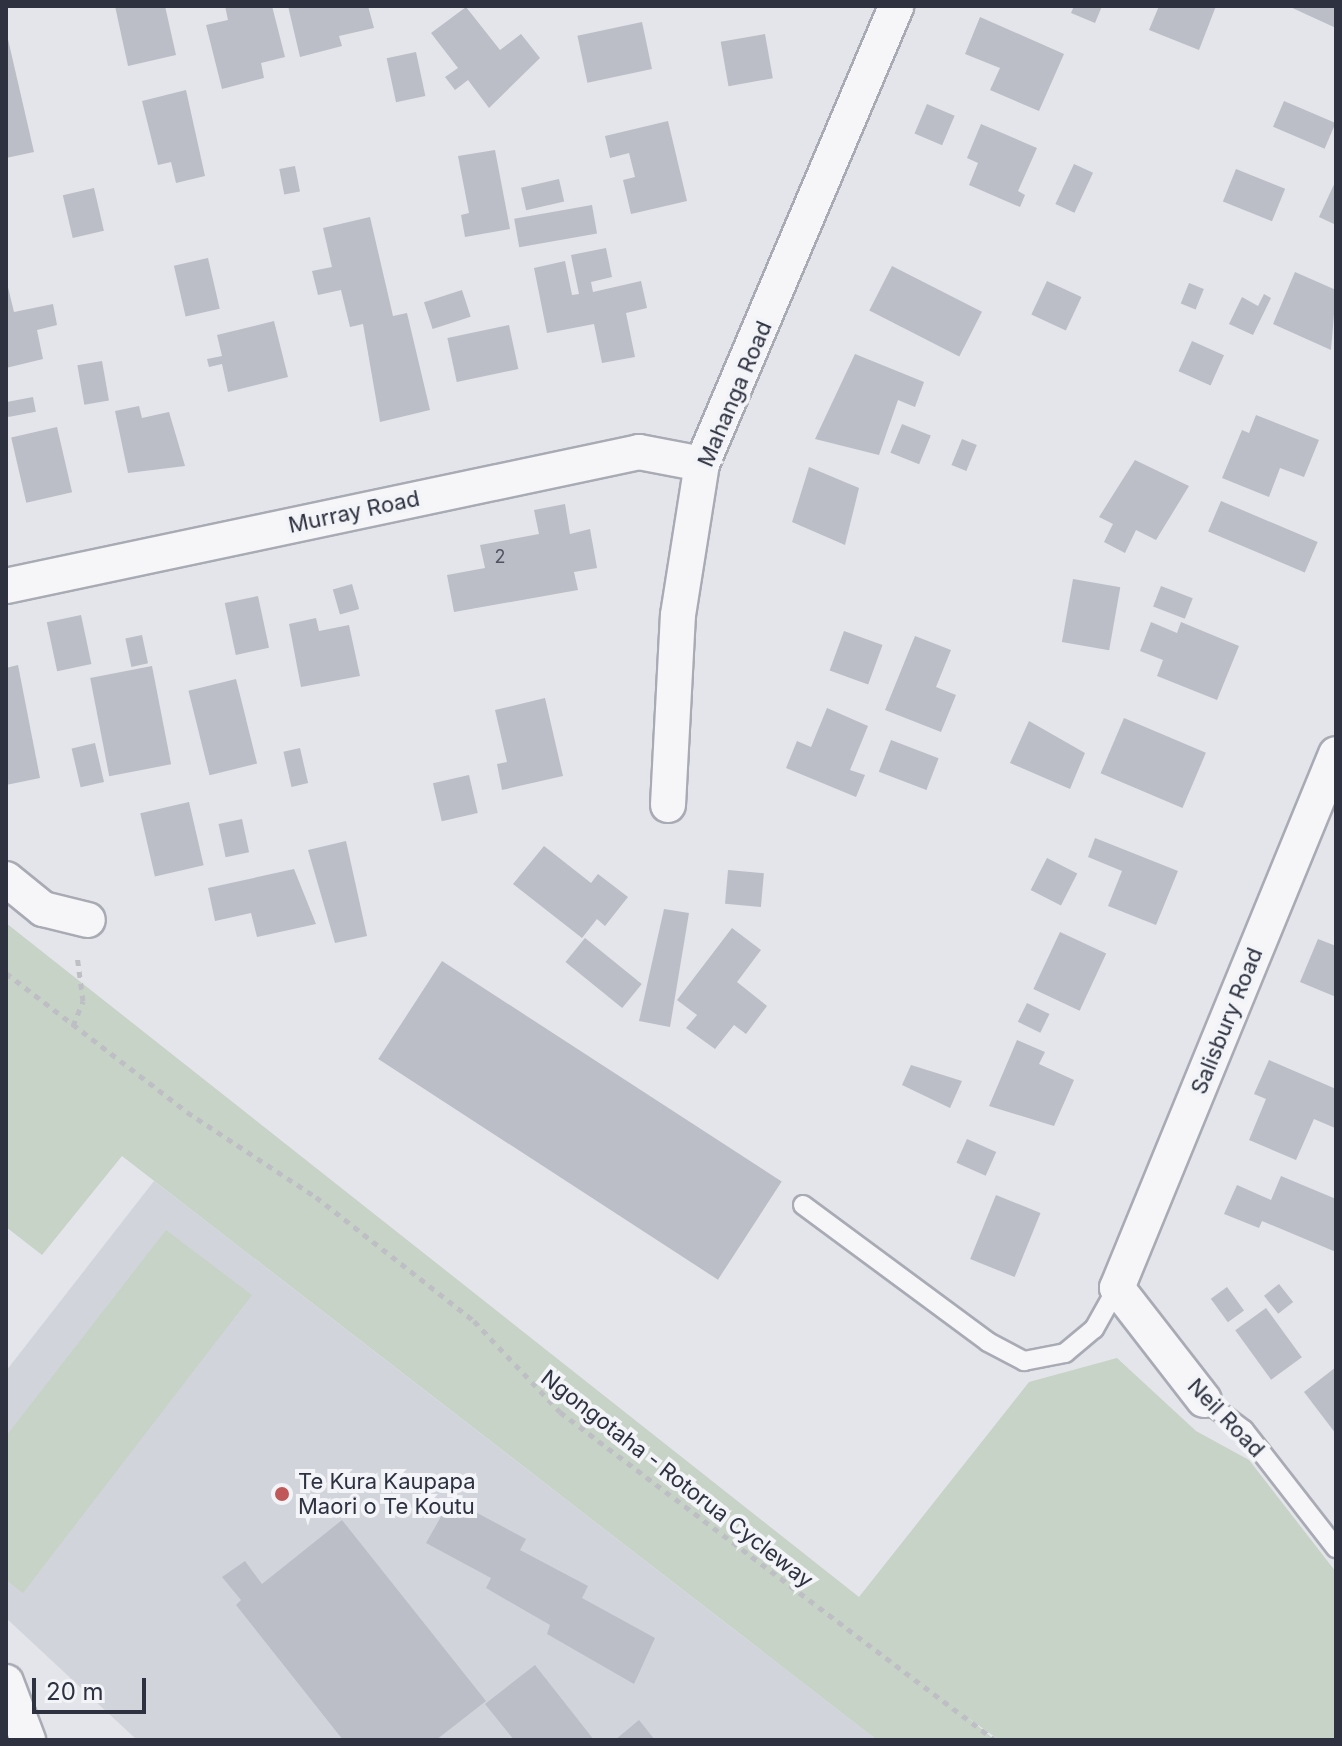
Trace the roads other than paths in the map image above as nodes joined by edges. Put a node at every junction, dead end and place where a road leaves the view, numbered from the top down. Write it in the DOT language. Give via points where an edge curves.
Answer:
graph roads {
  1 [pos="896,6"];
  2 [pos="702,464"];
  3 [pos="6,586"];
  4 [pos="1336,754"];
  5 [pos="668,805"];
  6 [pos="6,879"];
  7 [pos="88,920"];
  8 [pos="803,1205"];
  9 [pos="1117,1288"];
  10 [pos="1204,1400"];
  11 [pos="1336,1548"];
  12 [pos="6,1682"];
  13 [pos="28,1740"];
  1 -- 2 [label="street, Mahanga Road"];
  2 -- 3 [label="street, Murray Road" via="639,452"];
  2 -- 5 [label="street, Mahanga Road" via="678,615"];
  4 -- 9 [label="street, Salisbury Road"];
  6 -- 7 [label="street" via="43,909"];
  8 -- 9 [label="lane" via="988,1342 1024,1361 1065,1353 1094,1329"];
  9 -- 10 [label="street, Neil Road"];
  10 -- 11 [label="lane, Neil Road" via="1244,1430"];
  12 -- 13 [label="street"];
}
